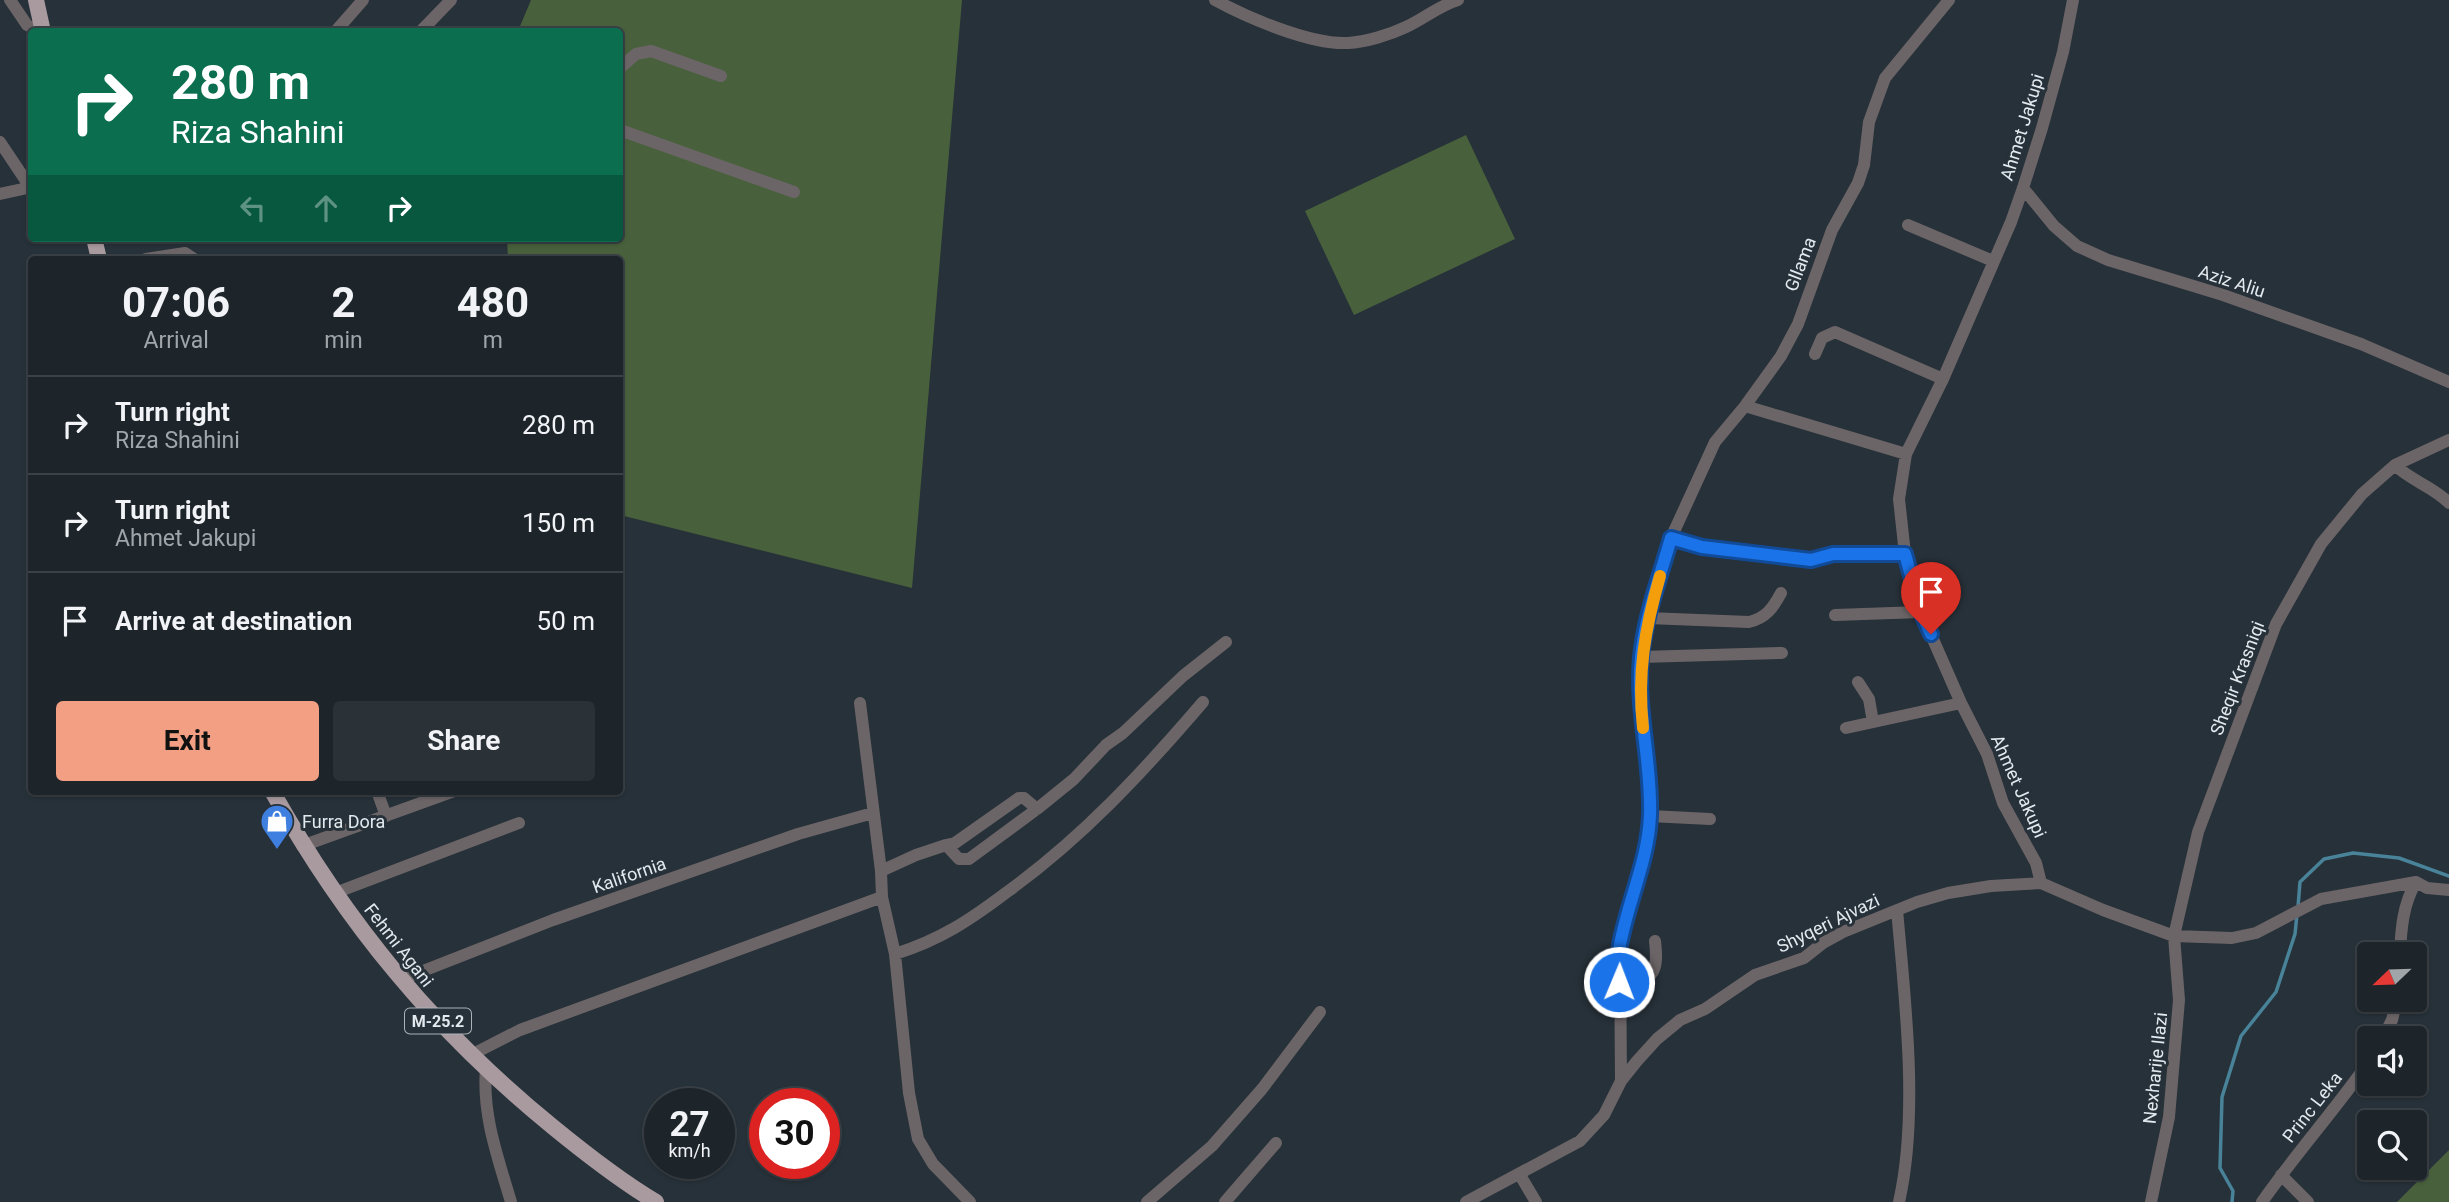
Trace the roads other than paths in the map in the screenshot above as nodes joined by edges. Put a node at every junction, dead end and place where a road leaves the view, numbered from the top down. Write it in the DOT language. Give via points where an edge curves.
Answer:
graph roads {
  1 [pos="10,0"];
  2 [pos="36,0"];
  3 [pos="363,0"];
  4 [pos="451,0"];
  5 [pos="1215,0"];
  6 [pos="1458,0"];
  7 [pos="1949,0"];
  8 [pos="2073,0"];
  9 [pos="33,28"];
  10 [pos="41,28"];
  11 [pos="338,28"];
  12 [pos="424,28"];
  13 [pos="623,65"];
  14 [pos="720,76"];
  15 [pos="623,131"];
  16 [pos="0,142"];
  17 [pos="28,183"];
  18 [pos="28,188"];
  19 [pos="2023,188"];
  20 [pos="794,191"];
  21 [pos="0,194"];
  22 [pos="1908,225"];
  23 [pos="166,256"];
  24 [pos="190,256"];
  25 [pos="1993,261"];
  26 [pos="1815,354"];
  27 [pos="1943,379"];
  28 [pos="2449,382"];
  29 [pos="1745,406"];
  30 [pos="2449,440"];
  31 [pos="1906,454"];
  32 [pos="2395,465"];
  33 [pos="2449,503"];
  34 [pos="1671,538"];
  35 [pos="1905,554"];
  36 [pos="1781,593"];
  37 [pos="1921,612"];
  38 [pos="1835,615"];
  39 [pos="1648,618"];
  40 [pos="1226,642"];
  41 [pos="1782,653"];
  42 [pos="1641,657"];
  43 [pos="1858,682"];
  44 [pos="1203,702"];
  45 [pos="860,703"];
  46 [pos="1961,704"];
  47 [pos="1873,722"];
  48 [pos="1846,727"];
  49 [pos="273,795"];
  50 [pos="378,795"];
  51 [pos="443,795"];
  52 [pos="1037,809"];
  53 [pos="873,813"];
  54 [pos="386,816"];
  55 [pos="1650,816"];
  56 [pos="1710,819"];
  57 [pos="519,824"];
  58 [pos="946,845"];
  59 [pos="302,846"];
  60 [pos="881,871"];
  61 [pos="2416,882"];
  62 [pos="2041,883"];
  63 [pos="2449,890"];
  64 [pos="335,893"];
  65 [pos="882,897"];
  66 [pos="1896,910"];
  67 [pos="2174,936"];
  68 [pos="1656,941"];
  69 [pos="2401,942"];
  70 [pos="895,954"];
  71 [pos="400,980"];
  72 [pos="1619,982"];
  73 [pos="1320,1012"];
  74 [pos="471,1055"];
  75 [pos="486,1069"];
  76 [pos="2357,1079"];
  77 [pos="1621,1081"];
  78 [pos="1276,1143"];
  79 [pos="1520,1175"];
  80 [pos="2281,1175"];
  81 [pos="511,1202"];
  82 [pos="656,1202"];
  83 [pos="970,1202"];
  84 [pos="1147,1202"];
  85 [pos="1225,1202"];
  86 [pos="1466,1202"];
  87 [pos="1536,1202"];
  88 [pos="1899,1202"];
  89 [pos="2151,1202"];
  90 [pos="2262,1202"];
  91 [pos="2308,1202"];
  1 -- 9 [label="street"];
  2 -- 10 [label="main road"];
  3 -- 11 [label="street"];
  4 -- 12 [label="street"];
  5 -- 6 [label="street" via="1302,37 1347,43 1406,27"];
  7 -- 29 [label="street, Gllama" via="1885,78 1869,121 1858,183 1832,230 1798,324"];
  8 -- 19 [label="street, Ahmet Jakupi" via="2063,52"];
  13 -- 14 [label="street" via="636,54 652,51"];
  15 -- 20 [label="street"];
  16 -- 17 [label="street"];
  18 -- 21 [label="street"];
  19 -- 25 [label="street, Ahmet Jakupi"];
  19 -- 28 [label="street, Aziz Aliu" via="2077,246 2361,344"];
  22 -- 25 [label="street"];
  23 -- 24 [label="street"];
  25 -- 27 [label="street, Ahmet Jakupi"];
  26 -- 27 [label="street" via="1822,338 1835,332"];
  27 -- 31 [label="street, Ahmet Jakupi"];
  29 -- 31 [label="street"];
  29 -- 34 [label="street, Gllama" via="1715,442"];
  30 -- 32 [label="street, Sheqir Krasniqi"];
  31 -- 35 [label="street, Ahmet Jakupi" via="1899,499"];
  32 -- 33 [label="street"];
  32 -- 67 [label="street, Sheqir Krasniqi" via="2362,494 2320,544 2277,624 2198,832"];
  34 -- 35 [label="street" via="1702,547 1811,560 1833,554"];
  34 -- 39 [label="street, Gllama"];
  35 -- 37 [label="street, Ahmet Jakupi"];
  36 -- 39 [label="street" via="1773,608 1749,622"];
  37 -- 38 [label="street"];
  37 -- 46 [label="street, Ahmet Jakupi"];
  39 -- 42 [label="street, Gllama"];
  40 -- 52 [label="street"];
  41 -- 42 [label="street"];
  42 -- 55 [label="street, Gllama"];
  43 -- 47 [label="street" via="1869,699"];
  44 -- 70 [label="street" via="1099,817 1037,871 963,925"];
  45 -- 53 [label="street"];
  46 -- 47 [label="street"];
  46 -- 62 [label="street, Ahmet Jakupi" via="1987,754 2003,803 2036,863"];
  47 -- 48 [label="street"];
  49 -- 59 [label="main road, Fehmi Agani / M-25.2"];
  50 -- 54 [label="street"];
  51 -- 54 [label="street"];
  52 -- 58 [label="street" via="1019,799"];
  52 -- 58 [label="street" via="969,859 959,859"];
  53 -- 60 [label="street"];
  53 -- 71 [label="street, Kalifornia" via="798,834 553,920"];
  54 -- 59 [label="street"];
  55 -- 56 [label="street"];
  55 -- 72 [label="street, Gllama" via="1642,869 1620,946"];
  57 -- 64 [label="street"];
  58 -- 60 [label="street"];
  59 -- 64 [label="main road, Fehmi Agani / M-25.2"];
  60 -- 65 [label="street"];
  61 -- 63 [label="street"];
  61 -- 67 [label="street, Shyqeri Ajvazi" via="2320,899 2256,933"];
  61 -- 69 [label="street" via="2402,921"];
  62 -- 66 [label="street, Shyqeri Ajvazi" via="1948,893"];
  62 -- 67 [label="street, Shyqeri Ajvazi"];
  64 -- 71 [label="main road, Fehmi Agani / M-25.2"];
  65 -- 70 [label="street"];
  65 -- 74 [label="street" via="520,1030"];
  66 -- 77 [label="street, Shyqeri Ajvazi" via="1843,932 1804,958 1755,975 1680,1020"];
  66 -- 88 [label="street, Shyqeri Ajvazi" via="1908,1121"];
  67 -- 89 [label="street, Nexharije Ilazi" via="2179,1000 2174,1065 2169,1116"];
  68 -- 72 [label="street" via="1654,972 1646,980"];
  70 -- 83 [label="street" via="918,1139 933,1164"];
  71 -- 74 [label="main road, Fehmi Agani / M-25.2"];
  72 -- 77 [label="street, Gllama"];
  73 -- 84 [label="street" via="1212,1146"];
  74 -- 75 [label="main road, Fehmi Agani / M-25.2"];
  75 -- 81 [label="street" via="486,1109"];
  75 -- 82 [label="main road, Fehmi Agani / M-25.2" via="594,1161"];
  76 -- 80 [label="street, Princ Leka"];
  77 -- 79 [label="street, Shyqeri Ajvazi" via="1604,1115 1580,1141"];
  78 -- 85 [label="street"];
  79 -- 86 [label="street, Shyqeri Ajvazi"];
  79 -- 87 [label="street"];
  80 -- 90 [label="street, Princ Leka"];
  80 -- 91 [label="street"];
}
